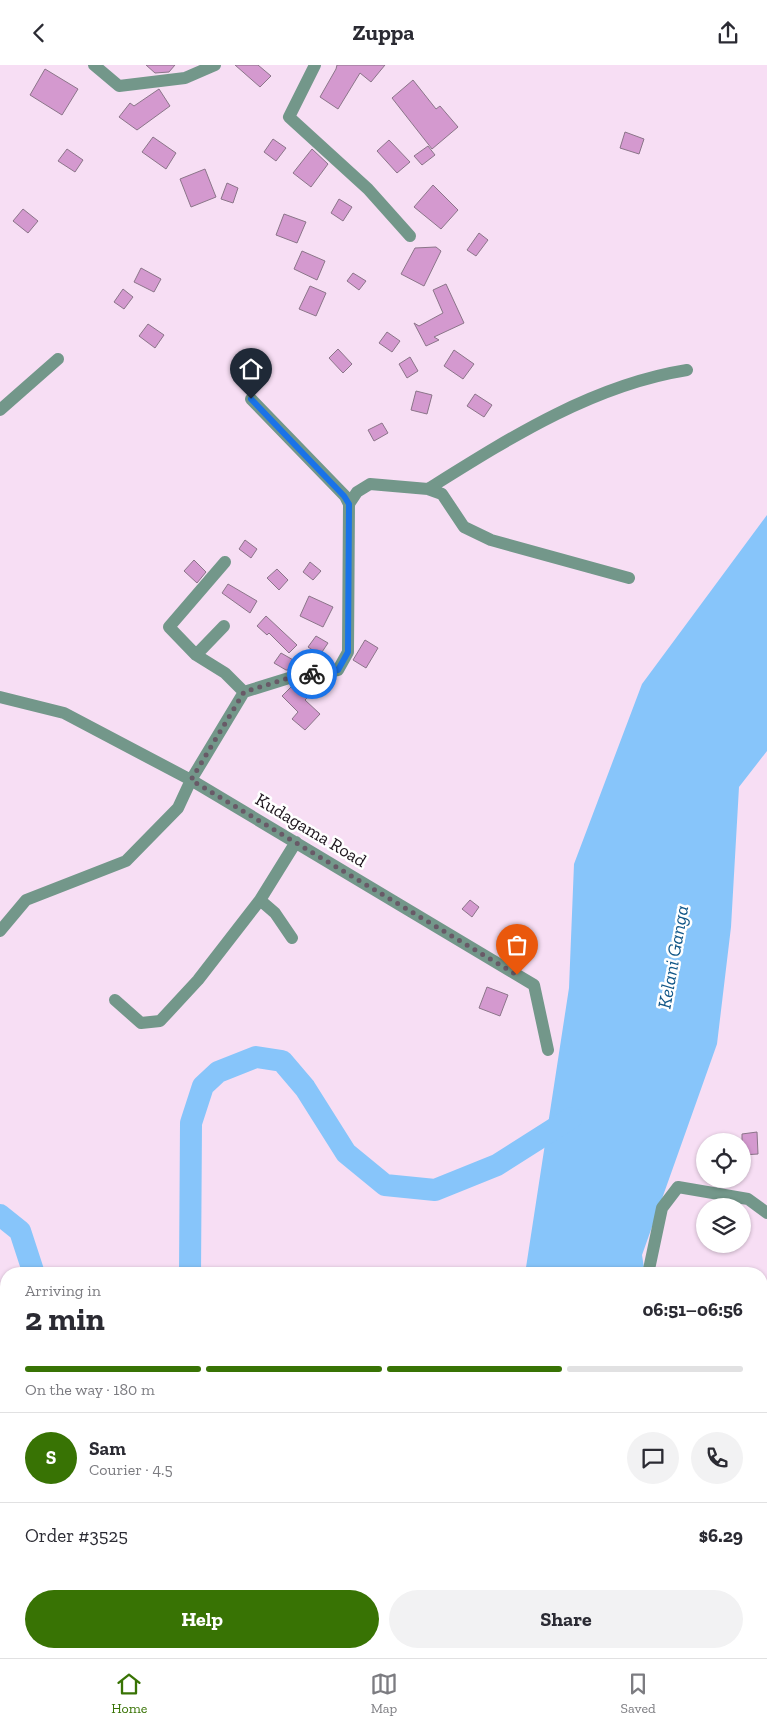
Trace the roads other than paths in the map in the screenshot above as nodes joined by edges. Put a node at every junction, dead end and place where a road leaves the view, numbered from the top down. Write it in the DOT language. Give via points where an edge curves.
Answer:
graph roads {
  1 [pos="94,65"];
  2 [pos="215,65"];
  3 [pos="315,65"];
  4 [pos="410,236"];
  5 [pos="58,359"];
  6 [pos="687,371"];
  7 [pos="251,399"];
  8 [pos="0,410"];
  9 [pos="428,489"];
  10 [pos="349,504"];
  11 [pos="225,562"];
  12 [pos="629,578"];
  13 [pos="224,627"];
  14 [pos="196,655"];
  15 [pos="244,692"];
  16 [pos="0,697"];
  17 [pos="191,780"];
  18 [pos="296,842"];
  19 [pos="260,900"];
  20 [pos="0,931"];
  21 [pos="292,938"];
  22 [pos="115,1000"];
  23 [pos="548,1050"];
  24 [pos="766,1210"];
  25 [pos="649,1267"];
  1 -- 2 [label="street" via="120,86 185,78"];
  3 -- 4 [label="street" via="289,117 368,189"];
  5 -- 8 [label="street"];
  6 -- 9 [label="street" via="654,375 555,413"];
  7 -- 10 [label="street"];
  9 -- 10 [label="street" via="370,483 357,491"];
  9 -- 12 [label="street" via="442,493 464,527 490,540"];
  10 -- 15 [label="street" via="348,652 345,660 338,670 289,678"];
  11 -- 14 [label="street" via="169,627"];
  13 -- 14 [label="street"];
  14 -- 15 [label="street" via="225,673"];
  15 -- 17 [label="street"];
  16 -- 17 [label="street, Kudagama Road" via="64,713"];
  17 -- 18 [label="street, Kudagama Road"];
  17 -- 20 [label="street" via="178,808 126,861 26,900"];
  18 -- 19 [label="street"];
  18 -- 23 [label="street, Kudagama Road" via="534,985"];
  19 -- 21 [label="street" via="275,913"];
  19 -- 22 [label="street" via="198,980 160,1021 142,1023"];
  24 -- 25 [label="street" via="748,1199 678,1187 662,1208"];
}
